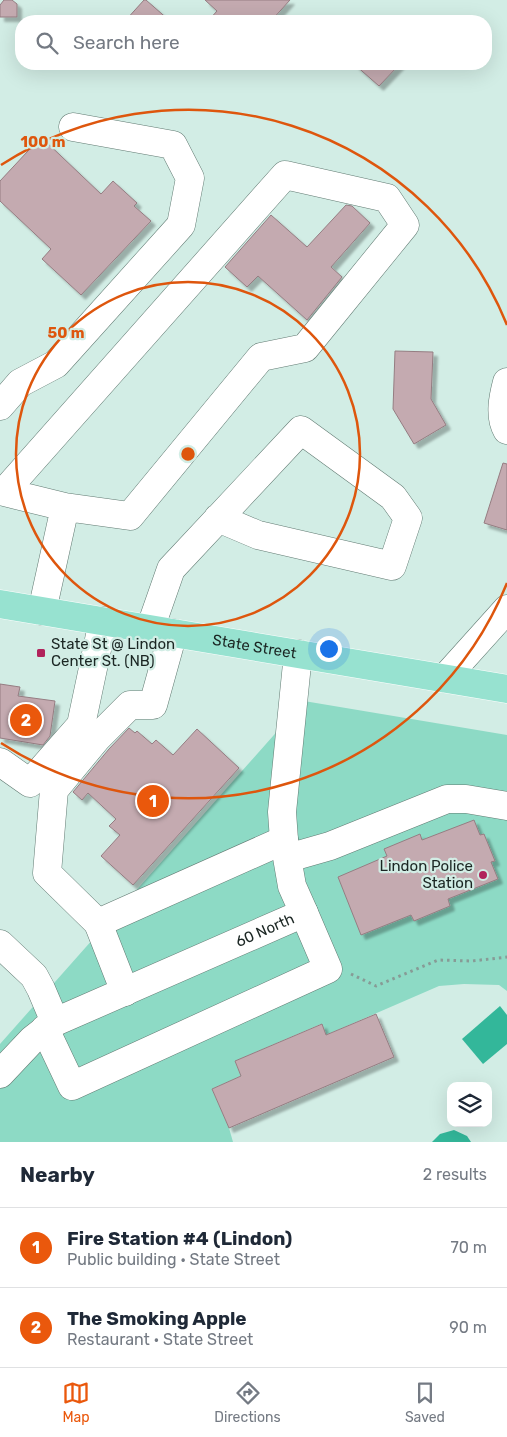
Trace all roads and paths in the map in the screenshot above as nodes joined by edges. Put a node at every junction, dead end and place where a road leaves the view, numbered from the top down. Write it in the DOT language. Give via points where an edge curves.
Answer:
graph roads {
  1 [pos="73,127"];
  2 [pos="507,382"];
  3 [pos="0,406"];
  4 [pos="507,430"];
  5 [pos="65,507"];
  6 [pos="218,518"];
  7 [pos="0,604"];
  8 [pos="507,608"];
  9 [pos="42,611"];
  10 [pos="103,621"];
  11 [pos="162,631"];
  12 [pos="298,654"];
  13 [pos="445,678"];
  14 [pos="507,688"];
  15 [pos="0,762"];
  16 [pos="507,806"];
  17 [pos="286,849"];
  18 [pos="304,913"];
  19 [pos="98,923"];
  20 [pos="0,944"];
  21 [pos="507,957"];
  22 [pos="348,973"];
  23 [pos="125,992"];
  24 [pos="50,1026"];
  25 [pos="0,1074"];
  1 -- 3 [label="street" via="173,145 190,178 181,225 56,364 20,383"];
  2 -- 4 [label="street" via="503,399"];
  5 -- 5 [label="street" via="130,516 261,357 305,348 405,225 386,198 285,175 4,492"];
  5 -- 9 [label="street"];
  6 -- 6 [label="street" via="301,430 392,497 408,518 392,566 258,535"];
  6 -- 11 [label="street" via="171,569"];
  7 -- 9 [label="main road, State Street"];
  8 -- 13 [label="street"];
  9 -- 10 [label="main road, State Street"];
  10 -- 11 [label="main road, State Street"];
  10 -- 15 [label="street" via="81,725 30,783"];
  11 -- 12 [label="main road, State Street"];
  11 -- 19 [label="street" via="153,705 130,705 97,738 54,790 47,872"];
  12 -- 13 [label="main road, State Street"];
  12 -- 17 [label="street, 60 North" via="282,812"];
  13 -- 14 [label="main road, State Street"];
  16 -- 17 [label="street" via="447,799 330,846"];
  17 -- 18 [label="street, 60 North" via="292,886"];
  17 -- 19 [label="street"];
  18 -- 23 [label="street, 60 North"];
  18 -- 24 [label="street" via="328,969 72,1086"];
  19 -- 23 [label="street"];
  20 -- 24 [label="street" via="34,976 41,989"];
  21 -- 22 [label="path" via="438,960 376,986"];
  23 -- 24 [label="street, 60 North"];
  24 -- 25 [label="street, 60 North"];
}
